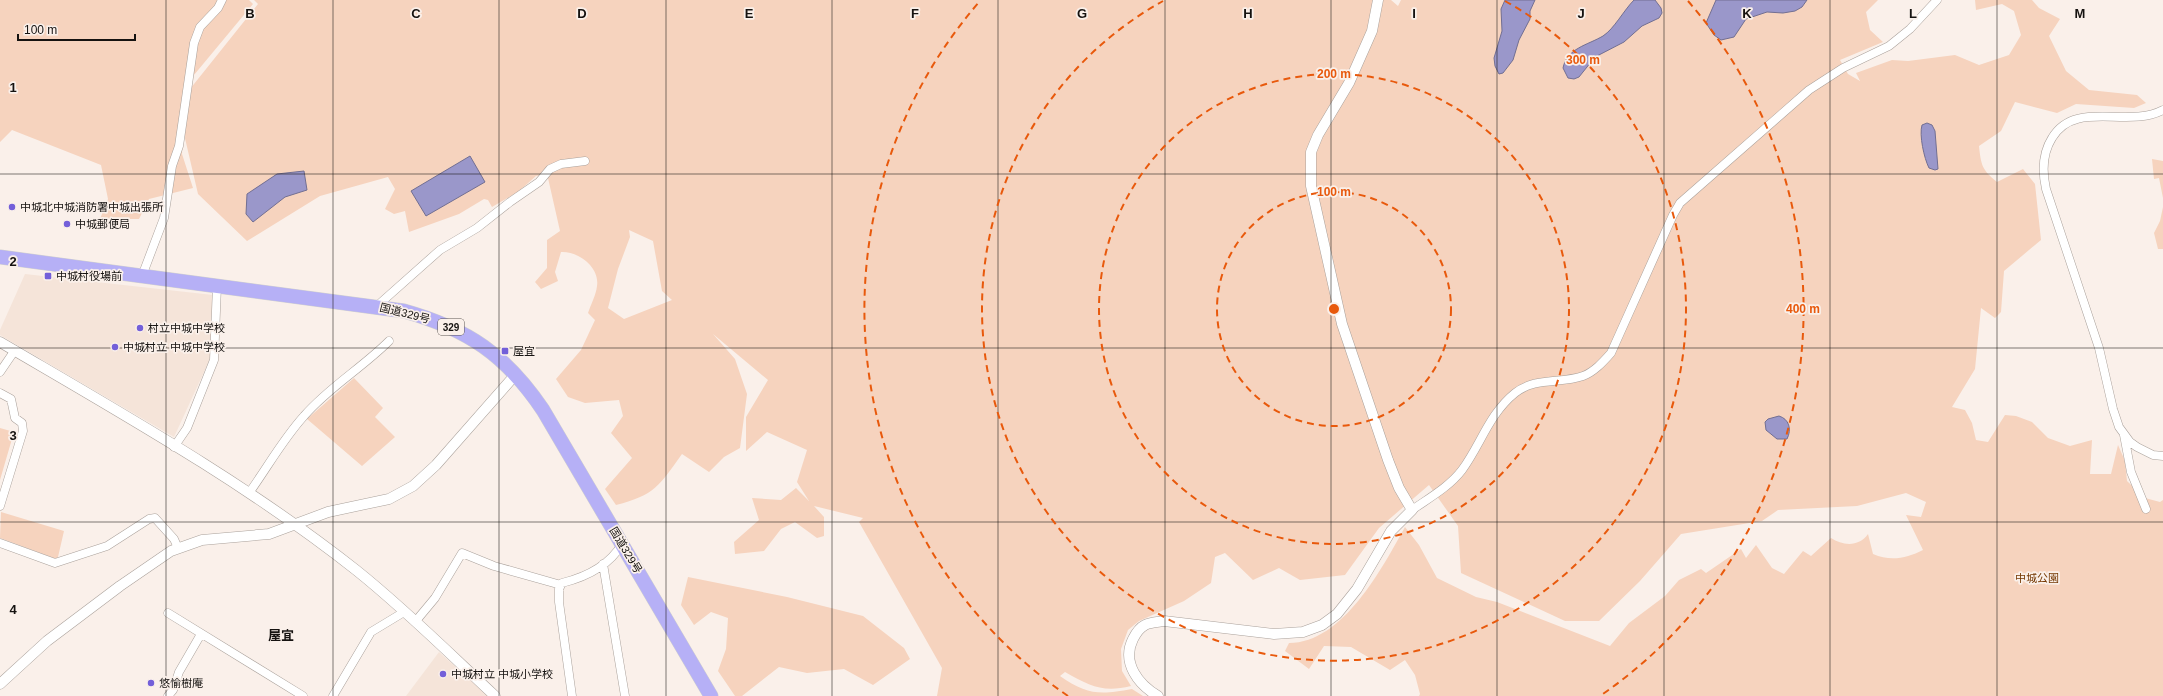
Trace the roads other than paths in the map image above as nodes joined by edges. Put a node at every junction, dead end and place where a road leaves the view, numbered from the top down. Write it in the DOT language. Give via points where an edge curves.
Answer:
graph roads {
  1 [pos="222,0"];
  2 [pos="1378,0"];
  3 [pos="1937,0"];
  4 [pos="2163,110"];
  5 [pos="585,161"];
  6 [pos="0,257"];
  7 [pos="142,276"];
  8 [pos="217,286"];
  9 [pos="377,306"];
  10 [pos="389,341"];
  11 [pos="0,342"];
  12 [pos="15,350"];
  13 [pos="0,372"];
  14 [pos="516,374"];
  15 [pos="0,392"];
  16 [pos="2124,435"];
  17 [pos="174,447"];
  18 [pos="2163,456"];
  19 [pos="249,493"];
  20 [pos="0,506"];
  21 [pos="2146,509"];
  22 [pos="1412,510"];
  23 [pos="294,524"];
  24 [pos="0,543"];
  25 [pos="622,544"];
  26 [pos="178,548"];
  27 [pos="604,564"];
  28 [pos="561,585"];
  29 [pos="404,612"];
  30 [pos="168,613"];
  31 [pos="415,622"];
  32 [pos="201,634"];
  33 [pos="0,684"];
  34 [pos="168,696"];
  35 [pos="303,696"];
  36 [pos="333,696"];
  37 [pos="495,696"];
  38 [pos="572,696"];
  39 [pos="625,696"];
  40 [pos="711,696"];
  41 [pos="1158,696"];
  1 -- 7 [label="street" via="200,27 194,43 179,146 172,166 164,218"];
  2 -- 22 [label="street" via="1372,31 1349,83 1318,135 1311,152 1311,186 1342,324 1388,460 1399,488"];
  3 -- 22 [label="street" via="1910,29 1889,46 1843,68 1809,90 1690,192 1673,215 1611,353 1600,365 1583,376 1534,383 1516,392 1493,416 1452,482"];
  4 -- 16 [label="street" via="2138,118 2094,116 2077,119 2054,135 2044,157 2046,189 2099,348 2113,408"];
  5 -- 9 [label="street" via="561,164 550,169 539,182 477,228 440,250"];
  6 -- 7 [label="highway, 国道329号 / 329"];
  7 -- 8 [label="highway, 国道329号 / 329"];
  8 -- 9 [label="highway, 国道329号 / 329"];
  8 -- 17 [label="street" via="214,360 187,428"];
  9 -- 14 [label="highway, 国道329号 / 329" via="404,311 453,328 497,355"];
  10 -- 19 [label="street" via="374,357 332,388 303,416"];
  11 -- 12 [label="street"];
  12 -- 13 [label="street"];
  12 -- 17 [label="street"];
  14 -- 23 [label="street" via="436,465 413,486 389,499 328,512"];
  14 -- 25 [label="highway, 国道329号 / 329" via="543,410"];
  15 -- 20 [label="street" via="11,399 15,418 22,423 23,431"];
  16 -- 18 [label="street" via="2145,451"];
  16 -- 21 [label="street" via="2131,472"];
  17 -- 19 [label="street"];
  19 -- 23 [label="street"];
  22 -- 41 [label="street" via="1391,531 1358,589 1337,614 1322,625 1303,632 1274,634 1164,621 1146,624 1130,645 1129,656 1131,667 1147,689"];
  23 -- 26 [label="street" via="269,534 202,540"];
  23 -- 29 [label="street" via="357,571"];
  24 -- 26 [label="street" via="56,563 107,546 155,518 174,539"];
  25 -- 27 [label="street"];
  25 -- 40 [label="highway, 国道329号 / 329"];
  26 -- 33 [label="street" via="155,561 47,641"];
  27 -- 28 [label="street" via="584,577"];
  27 -- 39 [label="street"];
  28 -- 31 [label="street" via="494,566 462,553 435,598"];
  28 -- 38 [label="street" via="559,602"];
  29 -- 31 [label="street"];
  29 -- 36 [label="street" via="371,632"];
  30 -- 32 [label="street"];
  31 -- 37 [label="street"];
  32 -- 34 [label="street"];
  32 -- 35 [label="street"];
}
